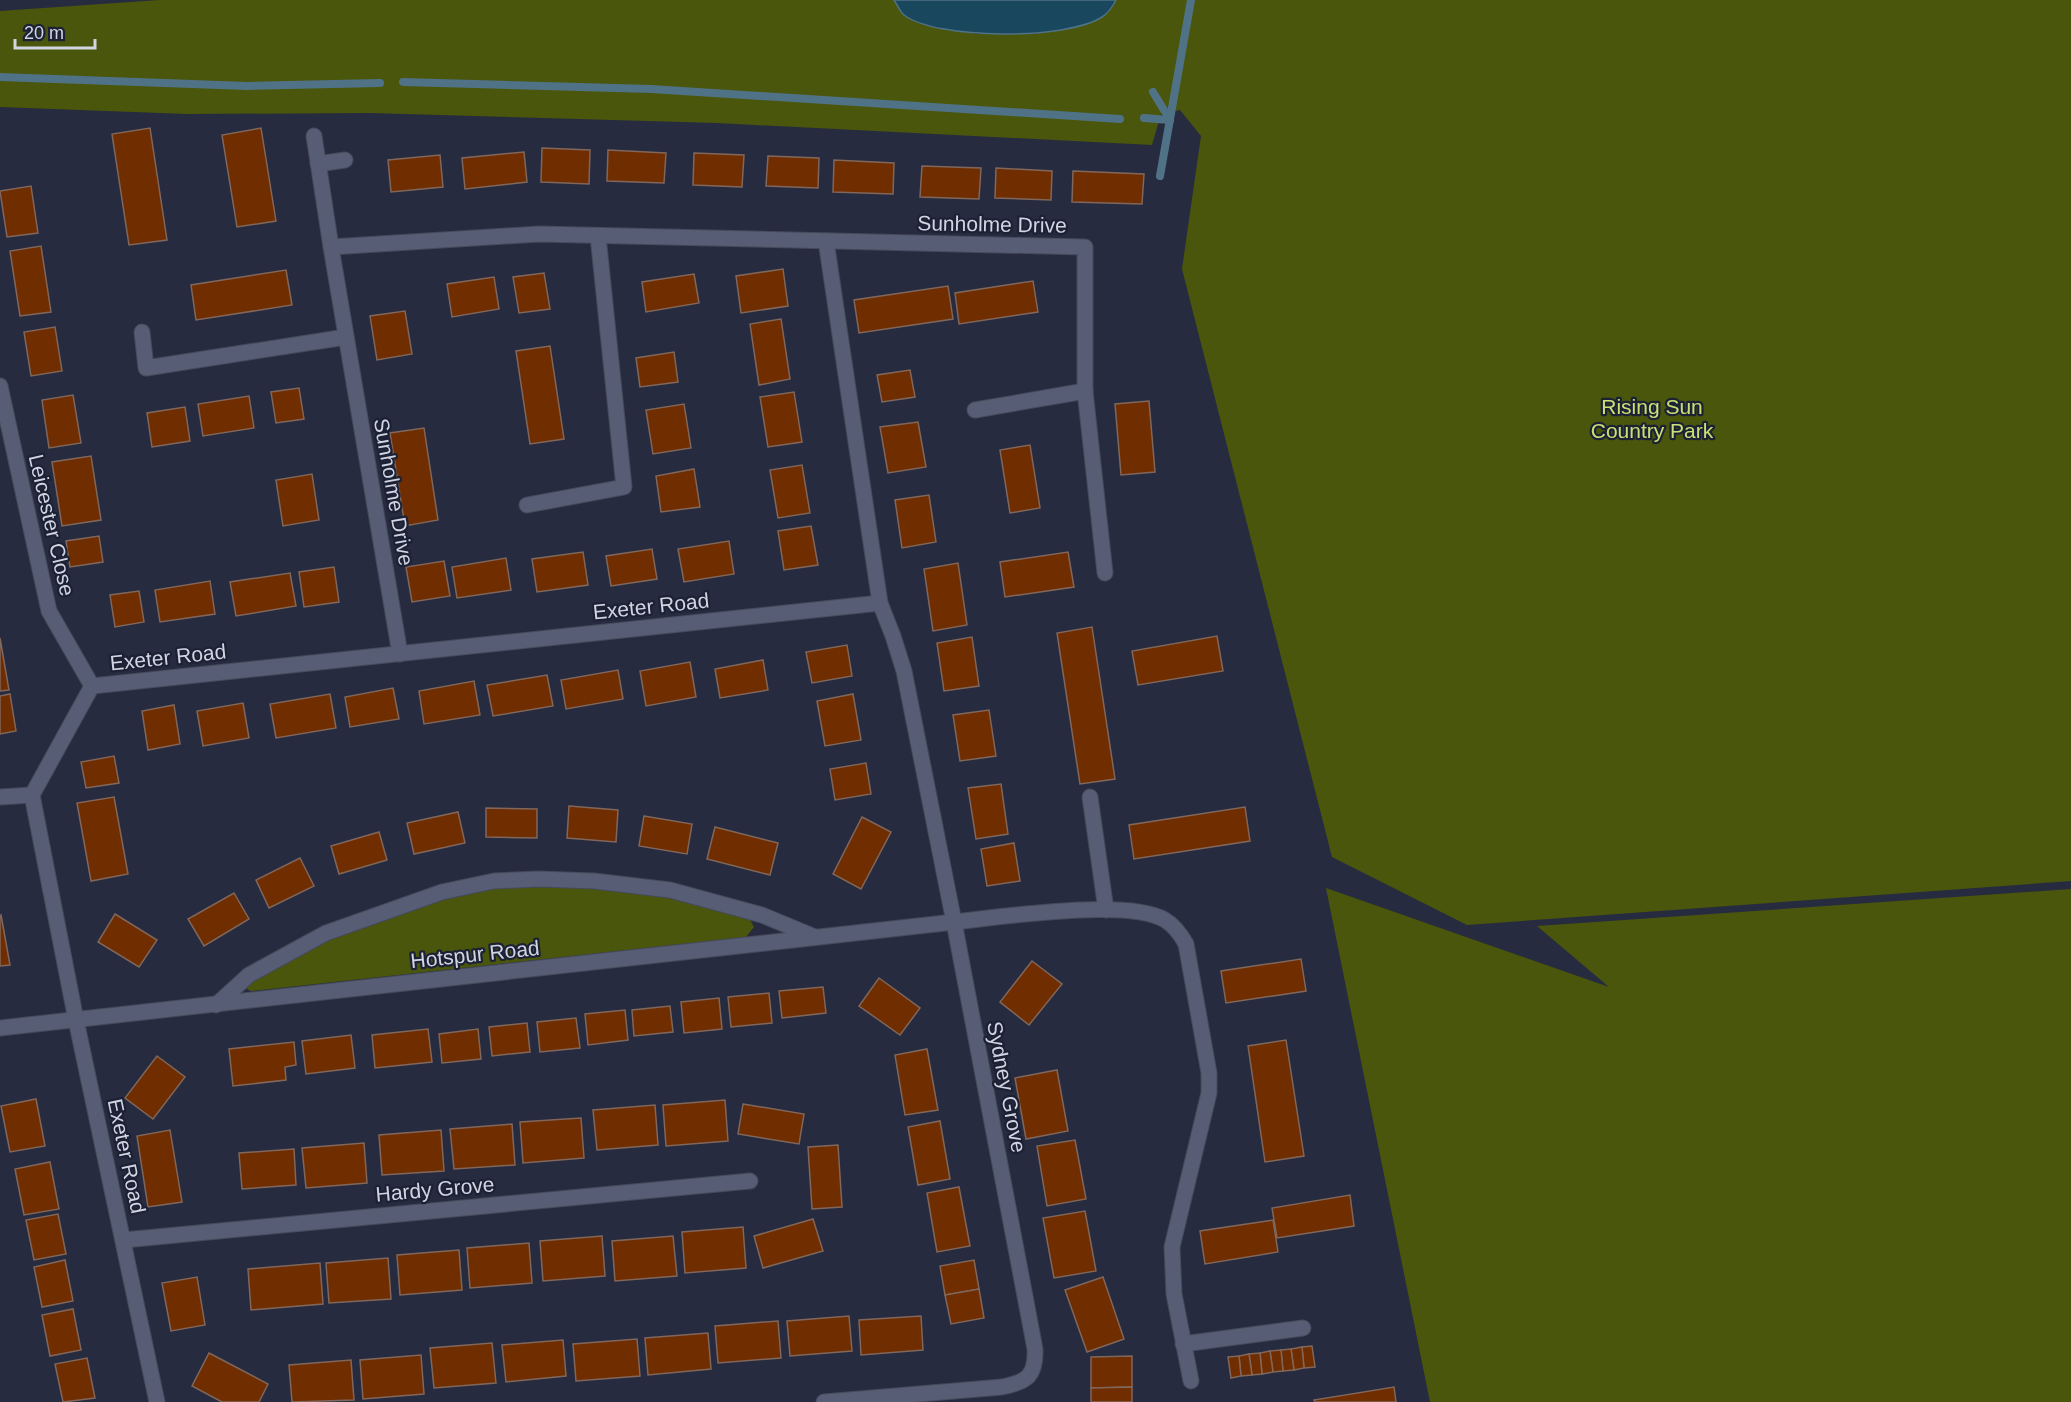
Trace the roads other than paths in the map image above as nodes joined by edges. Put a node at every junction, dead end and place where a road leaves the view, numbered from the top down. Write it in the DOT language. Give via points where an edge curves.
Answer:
graph roads {
  1 [pos="314,136"];
  2 [pos="345,160"];
  3 [pos="318,164"];
  4 [pos="598,236"];
  5 [pos="826,241"];
  6 [pos="330,248"];
  7 [pos="142,332"];
  8 [pos="346,337"];
  9 [pos="0,386"];
  10 [pos="1085,391"];
  11 [pos="975,410"];
  12 [pos="5,436"];
  13 [pos="527,505"];
  14 [pos="1105,573"];
  15 [pos="880,603"];
  16 [pos="400,654"];
  17 [pos="92,686"];
  18 [pos="32,795"];
  19 [pos="0,797"];
  20 [pos="1090,797"];
  21 [pos="1106,910"];
  22 [pos="954,922"];
  23 [pos="815,937"];
  24 [pos="216,1005"];
  25 [pos="76,1020"];
  26 [pos="0,1028"];
  27 [pos="750,1181"];
  28 [pos="124,1240"];
  29 [pos="1303,1328"];
  30 [pos="1183,1344"];
  31 [pos="1191,1381"];
  32 [pos="157,1402"];
  33 [pos="824,1402"];
  1 -- 3 [label="street, Sunholme Drive"];
  2 -- 3 [label="street"];
  3 -- 6 [label="street, Sunholme Drive"];
  4 -- 5 [label="street, Sunholme Drive"];
  4 -- 6 [label="street, Sunholme Drive" via="539,234"];
  4 -- 13 [label="street" via="624,487"];
  5 -- 10 [label="street, Sunholme Drive" via="1085,248"];
  5 -- 15 [label="street"];
  6 -- 8 [label="street, Sunholme Drive"];
  7 -- 8 [label="street" via="146,368"];
  8 -- 16 [label="street, Sunholme Drive"];
  9 -- 12 [label="street, Leicester Close"];
  10 -- 11 [label="street"];
  10 -- 14 [label="street, Sunholme Drive"];
  12 -- 17 [label="street, Leicester Close" via="49,611"];
  15 -- 16 [label="street, Exeter Road"];
  15 -- 22 [label="street, Sydney Grove" via="904,671"];
  16 -- 17 [label="street, Exeter Road"];
  17 -- 18 [label="street, Exeter Road"];
  18 -- 19 [label="street"];
  18 -- 25 [label="street, Exeter Road"];
  20 -- 21 [label="street"];
  21 -- 22 [label="street, Hotspur Road"];
  21 -- 30 [label="street, Hotspur Road" via="1150,914 1167,921 1186,944 1193,973 1209,1093 1172,1247 1174,1294"];
  22 -- 23 [label="street, Hotspur Road"];
  22 -- 33 [label="street, Sydney Grove" via="1036,1361 1031,1375 1019,1384"];
  23 -- 24 [label="street, Hotspur Road"];
  23 -- 24 [label="street" via="762,915 670,890 594,881 494,881 442,892 326,933 249,975"];
  24 -- 25 [label="street, Hotspur Road"];
  25 -- 26 [label="street, Hotspur Road"];
  25 -- 28 [label="street, Exeter Road"];
  27 -- 28 [label="street, Hardy Grove"];
  28 -- 32 [label="street, Exeter Road"];
  29 -- 30 [label="street"];
  30 -- 31 [label="street, Hotspur Road"];
}
